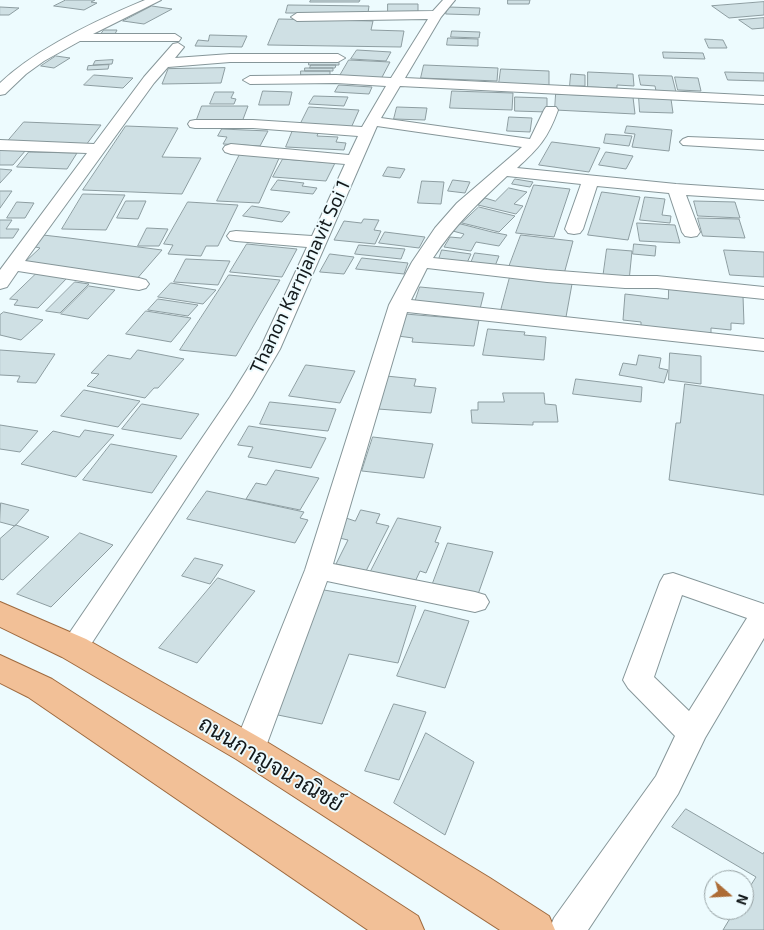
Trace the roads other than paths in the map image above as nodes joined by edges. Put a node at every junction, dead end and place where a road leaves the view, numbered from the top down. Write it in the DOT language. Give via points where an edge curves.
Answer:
graph roads {
  1 [pos="154,0"];
  2 [pos="442,8"];
  3 [pos="297,17"];
  4 [pos="78,38"];
  5 [pos="338,58"];
  6 [pos="164,63"];
  7 [pos="250,80"];
  8 [pos="395,84"];
  9 [pos="0,91"];
  10 [pos="763,104"];
  11 [pos="551,110"];
  12 [pos="195,124"];
  13 [pos="370,126"];
  14 [pos="688,142"];
  15 [pos="534,144"];
  16 [pos="0,145"];
  17 [pos="764,145"];
  18 [pos="100,149"];
  19 [pos="231,149"];
  20 [pos="355,160"];
  21 [pos="504,171"];
  22 [pos="592,180"];
  23 [pos="676,189"];
  24 [pos="764,195"];
  25 [pos="574,229"];
  26 [pos="691,232"];
  27 [pos="236,236"];
  28 [pos="318,242"];
  29 [pos="421,262"];
  30 [pos="14,264"];
  31 [pos="0,283"];
  32 [pos="139,284"];
  33 [pos="764,293"];
  34 [pos="399,305"];
  35 [pos="764,345"];
  36 [pos="318,570"];
  37 [pos="475,602"];
  38 [pos="0,613"];
  39 [pos="764,614"];
  40 [pos="74,648"];
  41 [pos="0,668"];
  42 [pos="692,733"];
  43 [pos="249,749"];
  44 [pos="402,930"];
  45 [pos="534,930"];
  46 [pos="567,930"];
  1 -- 4 [label="street"];
  2 -- 3 [label="street"];
  2 -- 8 [label="street, Thanon Karnjanavit Soi 1"];
  4 -- 6 [label="street" via="177,43"];
  4 -- 9 [label="street" via="29,64"];
  5 -- 6 [label="street" via="230,58"];
  6 -- 18 [label="street"];
  7 -- 8 [label="street"];
  8 -- 10 [label="street"];
  8 -- 13 [label="street, Thanon Karnjanavit Soi 1"];
  11 -- 15 [label="street"];
  12 -- 13 [label="street"];
  13 -- 15 [label="street"];
  13 -- 20 [label="street, Thanon Karnjanavit Soi 1"];
  14 -- 17 [label="street"];
  15 -- 21 [label="street"];
  16 -- 18 [label="street"];
  18 -- 30 [label="street"];
  19 -- 20 [label="street"];
  20 -- 28 [label="street, Thanon Karnjanavit Soi 1"];
  21 -- 22 [label="street"];
  21 -- 29 [label="street" via="450,221"];
  22 -- 23 [label="street"];
  22 -- 25 [label="street"];
  23 -- 24 [label="street"];
  23 -- 26 [label="street"];
  27 -- 28 [label="street"];
  28 -- 40 [label="street, Thanon Karnjanavit Soi 1" via="270,349"];
  29 -- 33 [label="street" via="547,276 657,282"];
  29 -- 34 [label="street"];
  30 -- 31 [label="street"];
  30 -- 32 [label="street"];
  34 -- 35 [label="street"];
  34 -- 36 [label="street"];
  36 -- 37 [label="street"];
  36 -- 43 [label="street"];
  38 -- 40 [label="main road, ถนนกาญจนวณิชย์"];
  39 -- 42 [label="street"];
  39 -- 42 [label="street" via="673,582 638,680"];
  40 -- 43 [label="main road, ถนนกาญจนวณิชย์"];
  41 -- 44 [label="main road" via="40,688"];
  42 -- 46 [label="street" via="667,785"];
  43 -- 45 [label="main road, ถนนกาญจนวณิชย์"];
}
